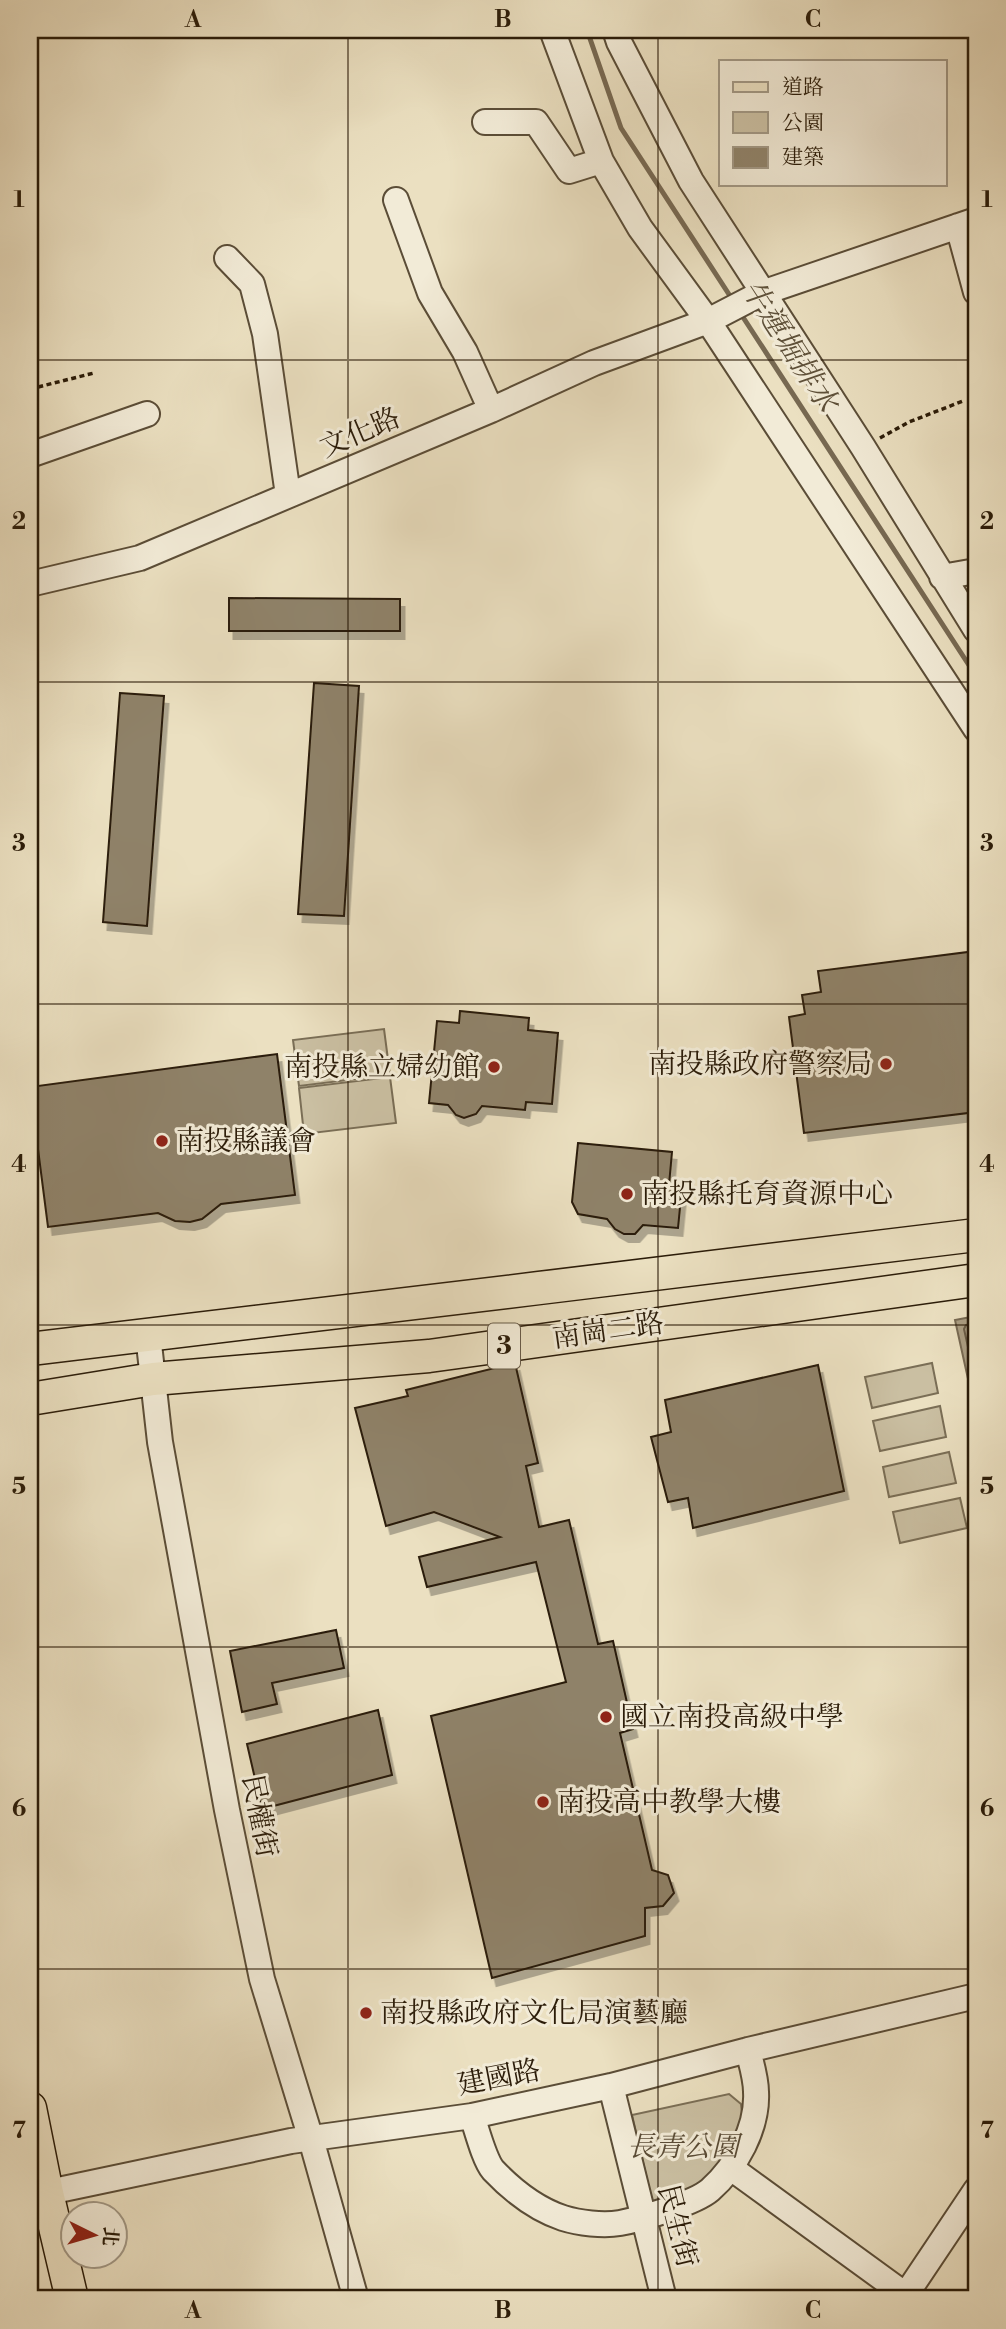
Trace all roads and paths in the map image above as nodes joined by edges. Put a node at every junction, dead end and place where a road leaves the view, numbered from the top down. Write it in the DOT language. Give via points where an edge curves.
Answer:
graph roads {
  1 [pos="552,30"];
  2 [pos="615,30"];
  3 [pos="485,122"];
  4 [pos="601,161"];
  5 [pos="396,200"];
  6 [pos="967,223"];
  7 [pos="227,258"];
  8 [pos="976,292"];
  9 [pos="762,293"];
  10 [pos="708,321"];
  11 [pos="94,373"];
  12 [pos="30,389"];
  13 [pos="963,401"];
  14 [pos="491,410"];
  15 [pos="147,414"];
  16 [pos="863,447"];
  17 [pos="30,455"];
  18 [pos="288,495"];
  19 [pos="976,571"];
  20 [pos="942,578"];
  21 [pos="30,584"];
  22 [pos="976,630"];
  23 [pos="976,729"];
  24 [pos="976,1235"];
  25 [pos="976,1280"];
  26 [pos="148,1335"];
  27 [pos="30,1349"];
  28 [pos="153,1379"];
  29 [pos="30,1399"];
  30 [pos="976,1996"];
  31 [pos="748,2050"];
  32 [pos="611,2085"];
  33 [pos="30,2108"];
  34 [pos="472,2116"];
  35 [pos="311,2139"];
  36 [pos="731,2168"];
  37 [pos="976,2190"];
  38 [pos="38,2195"];
  39 [pos="644,2216"];
  40 [pos="908,2297"];
  41 [pos="72,2299"];
  42 [pos="356,2299"];
  43 [pos="664,2299"];
  1 -- 4 [label="street"];
  2 -- 9 [label="street" via="691,181"];
  3 -- 4 [label="street" via="536,122 569,171"];
  4 -- 10 [label="street" via="640,228"];
  5 -- 14 [label="street" via="430,293 465,352"];
  6 -- 8 [label="street"];
  6 -- 9 [label="street"];
  7 -- 18 [label="street" via="252,284 265,334"];
  9 -- 10 [label="street, 文化路"];
  9 -- 16 [label="street"];
  10 -- 14 [label="street, 文化路" via="594,363"];
  10 -- 23 [label="street"];
  11 -- 12 [label="path"];
  13 -- 16 [label="path"];
  14 -- 18 [label="street, 文化路"];
  15 -- 17 [label="street"];
  16 -- 20 [label="street"];
  18 -- 21 [label="street, 文化路" via="140,558"];
  19 -- 20 [label="street"];
  20 -- 22 [label="street"];
  24 -- 26 [label="main road, 南崗二路 / 3"];
  25 -- 28 [label="main road, 南崗二路 / 3" via="429,1356"];
  26 -- 27 [label="main road, 南崗二路 / 3"];
  26 -- 28 [label="street, 民權街"];
  28 -- 29 [label="main road, 南崗二路 / 3"];
  28 -- 35 [label="street, 民權街" via="160,1443 259,1966"];
  30 -- 31 [label="street, 建國路"];
  31 -- 32 [label="street, 建國路"];
  31 -- 36 [label="street" via="756,2092 754,2111"];
  32 -- 34 [label="street, 建國路"];
  32 -- 39 [label="street, 民生街"];
  33 -- 38 [label="main road"];
  34 -- 35 [label="street, 建國路"];
  34 -- 39 [label="street" via="491,2168 531,2203 563,2218 592,2223 619,2224"];
  35 -- 38 [label="street, 建國路"];
  35 -- 42 [label="street, 民權街"];
  36 -- 39 [label="street" via="708,2192"];
  36 -- 40 [label="street"];
  37 -- 40 [label="street"];
  38 -- 41 [label="main road"];
  39 -- 43 [label="street, 民生街"];
}
